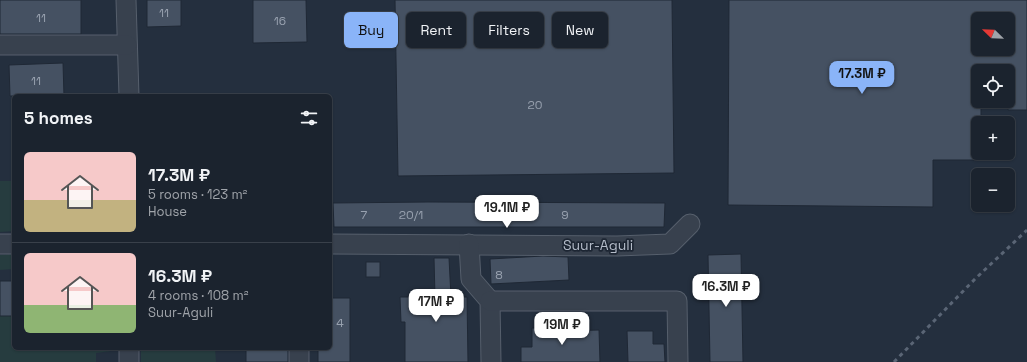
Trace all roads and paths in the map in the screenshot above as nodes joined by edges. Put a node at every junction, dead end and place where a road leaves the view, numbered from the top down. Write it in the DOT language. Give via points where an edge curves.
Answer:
graph roads {
  1 [pos="126,0"];
  2 [pos="0,45"];
  3 [pos="127,45"];
  4 [pos="129,94"];
  5 [pos="690,224"];
  6 [pos="0,244"];
  7 [pos="12,244"];
  8 [pos="332,244"];
  9 [pos="469,244"];
  10 [pos="490,301"];
  11 [pos="129,350"];
  12 [pos="299,350"];
  13 [pos="129,362"];
  14 [pos="299,362"];
  15 [pos="491,362"];
  16 [pos="678,362"];
  1 -- 3 [label="street"];
  2 -- 3 [label="street"];
  3 -- 4 [label="street"];
  5 -- 9 [label="street, Suur-Aguli" via="670,244"];
  6 -- 7 [label="street"];
  8 -- 9 [label="street, Suur-Aguli"];
  9 -- 10 [label="street" via="471,279"];
  10 -- 15 [label="street"];
  10 -- 16 [label="street" via="677,301"];
  11 -- 13 [label="street"];
  12 -- 14 [label="street"];
}
